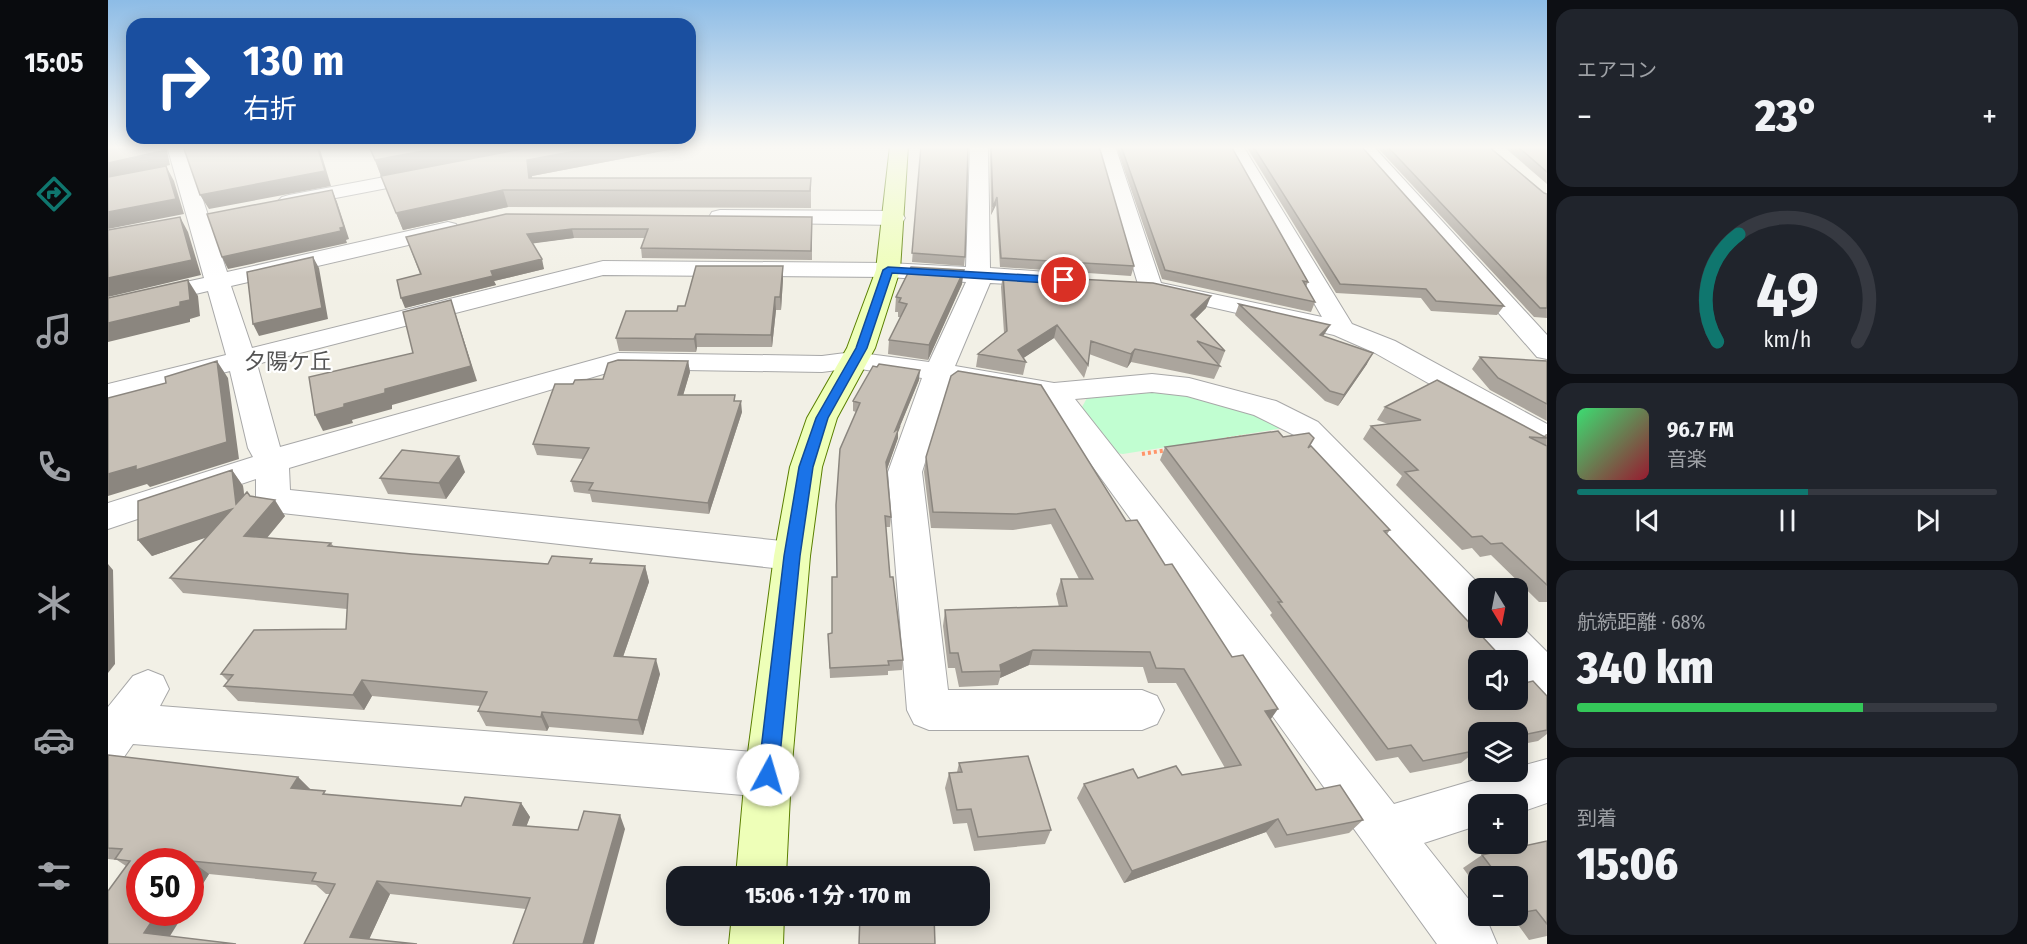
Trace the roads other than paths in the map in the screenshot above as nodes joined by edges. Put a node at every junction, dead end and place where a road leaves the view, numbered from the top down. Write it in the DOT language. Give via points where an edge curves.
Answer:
graph roads {
  1 [pos="189,190"];
  2 [pos="351,190"];
  3 [pos="896,190"];
  4 [pos="979,190"];
  5 [pos="1116,190"];
  6 [pos="1259,190"];
  7 [pos="1402,190"];
  8 [pos="267,206"];
  9 [pos="695,216"];
  10 [pos="894,218"];
  11 [pos="473,223"];
  12 [pos="888,270"];
  13 [pos="980,275"];
  14 [pos="217,281"];
  15 [pos="1070,281"];
  16 [pos="108,307"];
  17 [pos="1342,329"];
  18 [pos="1547,351"];
  19 [pos="241,358"];
  20 [pos="853,360"];
  21 [pos="939,371"];
  22 [pos="1054,392"];
  23 [pos="108,393"];
  24 [pos="1547,437"];
  25 [pos="273,462"];
  26 [pos="108,516"];
  27 [pos="792,556"];
  28 [pos="1468,597"];
  29 [pos="1507,638"];
  30 [pos="1547,680"];
  31 [pos="1142,710"];
  32 [pos="126,718"];
  33 [pos="768,775"];
  34 [pos="1547,781"];
  35 [pos="1386,831"];
  36 [pos="762,866"];
  37 [pos="757,926"];
  38 [pos="756,944"];
  39 [pos="1470,944"];
  1 -- 14 [label="street"];
  2 -- 8 [label="street"];
  3 -- 10 [label="main road"];
  4 -- 13 [label="street"];
  5 -- 17 [label="street" via="1137,285"];
  6 -- 17 [label="street"];
  7 -- 18 [label="street"];
  9 -- 10 [label="street"];
  10 -- 12 [label="main road"];
  11 -- 14 [label="street"];
  12 -- 13 [label="street"];
  12 -- 19 [label="street" via="603,268"];
  12 -- 20 [label="main road" via="861,348"];
  13 -- 15 [label="street"];
  13 -- 21 [label="street"];
  14 -- 16 [label="street"];
  14 -- 19 [label="street"];
  17 -- 24 [label="street" via="1385,346"];
  19 -- 23 [label="street"];
  19 -- 25 [label="street" via="264,448"];
  20 -- 21 [label="street"];
  20 -- 25 [label="street" via="822,364 618,361"];
  20 -- 27 [label="main road" via="822,418 806,467"];
  21 -- 22 [label="street"];
  21 -- 31 [label="street" via="904,472 929,710"];
  22 -- 28 [label="street" via="1152,383 1189,387 1265,408 1307,429"];
  22 -- 35 [label="street"];
  25 -- 26 [label="street"];
  25 -- 27 [label="street" via="273,500"];
  27 -- 33 [label="main road"];
  29 -- 30 [label="street"];
  32 -- 33 [label="street"];
  33 -- 36 [label="main road"];
  34 -- 35 [label="street"];
  35 -- 39 [label="street"];
  37 -- 38 [label="main road"];
}
